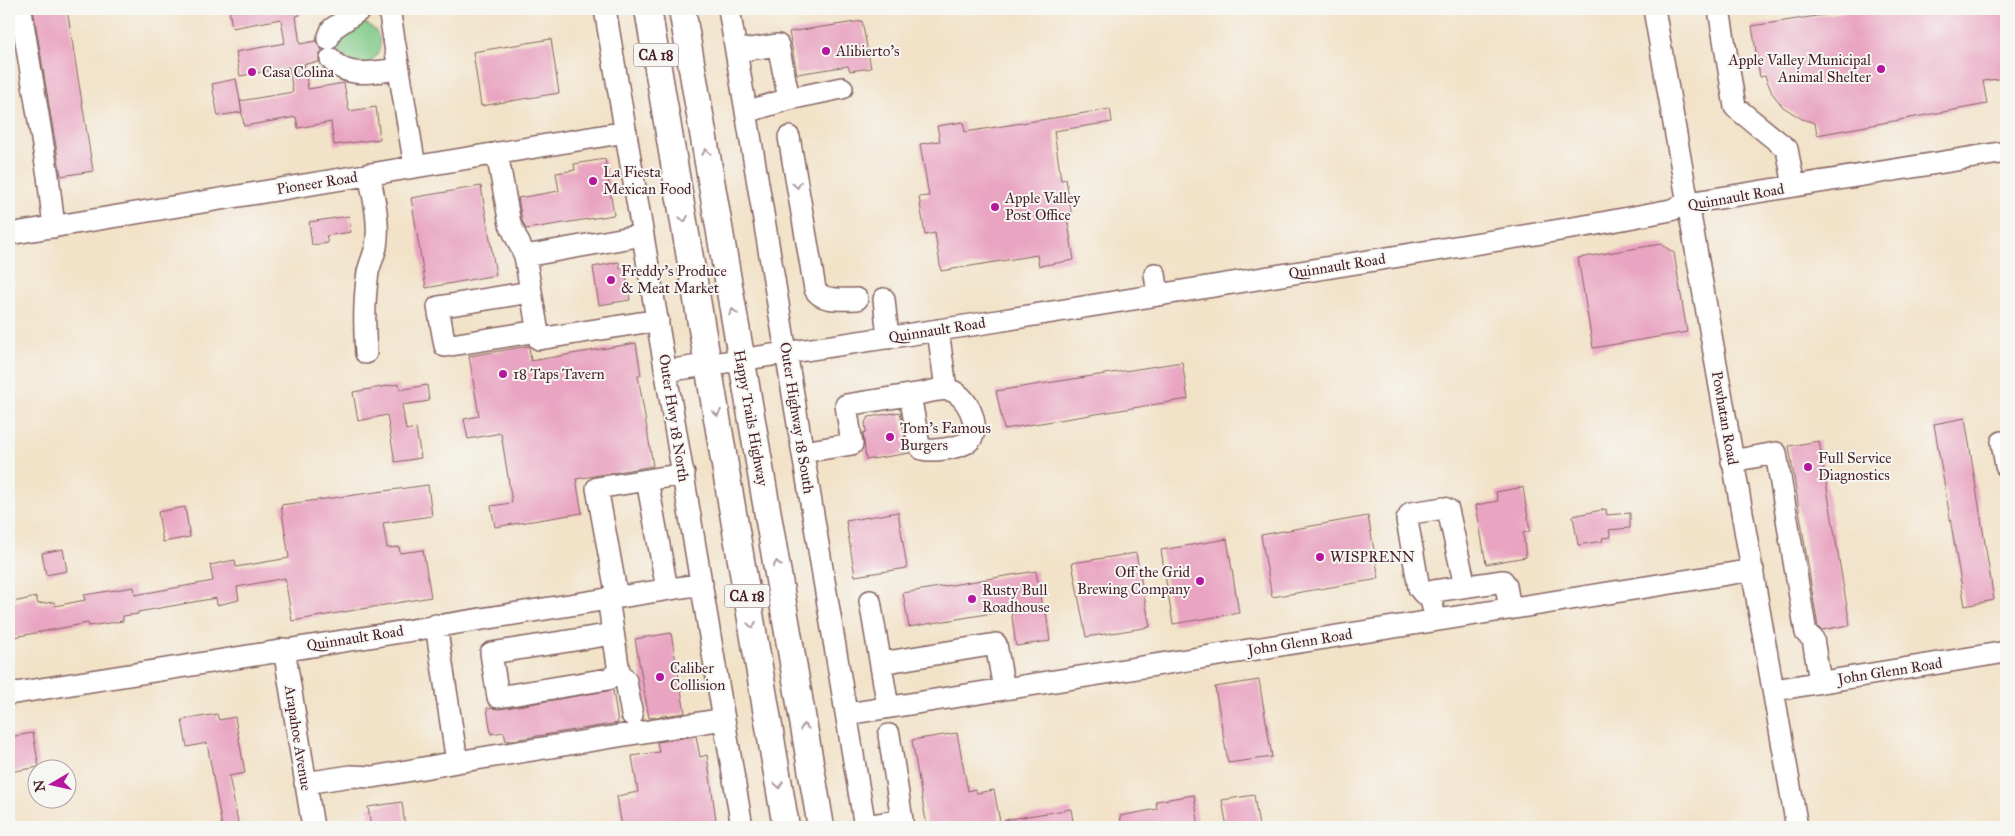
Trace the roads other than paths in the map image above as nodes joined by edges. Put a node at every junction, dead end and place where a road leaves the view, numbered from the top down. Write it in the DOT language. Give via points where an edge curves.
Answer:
graph roads {
  1 [pos="360,9"];
  2 [pos="389,9"];
  3 [pos="605,9"];
  4 [pos="648,9"];
  5 [pos="682,9"];
  6 [pos="728,9"];
  7 [pos="1654,9"];
  8 [pos="1719,9"];
  9 [pos="21,11"];
  10 [pos="328,39"];
  11 [pos="736,50"];
  12 [pos="331,60"];
  13 [pos="398,69"];
  14 [pos="842,88"];
  15 [pos="789,99"];
  16 [pos="746,112"];
  17 [pos="626,132"];
  18 [pos="788,137"];
  19 [pos="2006,152"];
  20 [pos="497,153"];
  21 [pos="415,167"];
  22 [pos="369,174"];
  23 [pos="1794,186"];
  24 [pos="1688,203"];
  25 [pos="54,226"];
  26 [pos="9,234"];
  27 [pos="643,235"];
  28 [pos="525,256"];
  29 [pos="1155,274"];
  30 [pos="531,292"];
  31 [pos="1158,295"];
  32 [pos="884,299"];
  33 [pos="857,300"];
  34 [pos="658,320"];
  35 [pos="938,330"];
  36 [pos="538,331"];
  37 [pos="888,338"];
  38 [pos="366,353"];
  39 [pos="786,353"];
  40 [pos="741,360"];
  41 [pos="709,364"];
  42 [pos="666,370"];
  43 [pos="946,389"];
  44 [pos="910,395"];
  45 [pos="2002,442"];
  46 [pos="803,452"];
  47 [pos="1732,461"];
  48 [pos="2006,466"];
  49 [pos="684,474"];
  50 [pos="646,480"];
  51 [pos="1753,570"];
  52 [pos="702,584"];
  53 [pos="1465,586"];
  54 [pos="666,589"];
  55 [pos="1430,595"];
  56 [pos="612,598"];
  57 [pos="870,601"];
  58 [pos="1510,609"];
  59 [pos="1435,621"];
  60 [pos="436,625"];
  61 [pos="613,634"];
  62 [pos="284,649"];
  63 [pos="2006,652"];
  64 [pos="881,664"];
  65 [pos="619,672"];
  66 [pos="1820,682"];
  67 [pos="1004,689"];
  68 [pos="1774,690"];
  69 [pos="9,694"];
  70 [pos="888,708"];
  71 [pos="847,714"];
  72 [pos="632,715"];
  73 [pos="724,719"];
  74 [pos="889,735"];
  75 [pos="456,762"];
  76 [pos="306,784"];
  77 [pos="312,827"];
  78 [pos="742,827"];
  79 [pos="786,827"];
  80 [pos="821,827"];
  81 [pos="865,827"];
  82 [pos="1797,827"];
  1 -- 10 [label="street" via="332,29"];
  2 -- 13 [label="street"];
  3 -- 17 [label="street, Outer Hwy 18 North"];
  4 -- 41 [label="main road, CA 18, one-way"];
  40 -- 5 [label="main road, Happy Trails Highway / CA 18, one-way"];
  6 -- 11 [label="street, Outer Highway 18 South"];
  7 -- 24 [label="street, Powhatan Road"];
  8 -- 23 [label="street" via="1735,107 1787,149"];
  9 -- 25 [label="street"];
  11 -- 15 [label="street" via="778,45"];
  11 -- 16 [label="street, Outer Highway 18 South"];
  12 -- 13 [label="street" via="337,67 357,73"];
  13 -- 21 [label="street"];
  14 -- 15 [label="street"];
  15 -- 16 [label="street"];
  16 -- 39 [label="street, Outer Highway 18 South"];
  17 -- 20 [label="street, Pioneer Road"];
  17 -- 27 [label="street, Outer Hwy 18 North"];
  18 -- 33 [label="street, one-way" via="814,289 824,297"];
  19 -- 23 [label="street, Quinnault Road"];
  20 -- 21 [label="street, Pioneer Road"];
  20 -- 28 [label="street" via="510,224"];
  21 -- 22 [label="street, Pioneer Road"];
  22 -- 25 [label="street, Pioneer Road"];
  22 -- 38 [label="street" via="376,213 376,246 365,305"];
  23 -- 24 [label="street, Quinnault Road"];
  24 -- 31 [label="street, Quinnault Road" via="1671,210 1591,225"];
  24 -- 47 [label="street, Powhatan Road"];
  25 -- 26 [label="street, Pioneer Road"];
  27 -- 28 [label="street"];
  27 -- 34 [label="street, Outer Hwy 18 North"];
  28 -- 30 [label="street"];
  29 -- 31 [label="street"];
  30 -- 36 [label="street"];
  30 -- 36 [label="street" via="438,307 445,346"];
  31 -- 35 [label="street, Quinnault Road"];
  32 -- 37 [label="street"];
  34 -- 36 [label="street" via="539,339"];
  34 -- 42 [label="street, Outer Hwy 18 North"];
  35 -- 37 [label="street, Quinnault Road"];
  35 -- 43 [label="street"];
  37 -- 39 [label="street, Quinnault Road"];
  39 -- 40 [label="street, Quinnault Road"];
  39 -- 46 [label="street, Outer Highway 18 South"];
  40 -- 41 [label="street, Quinnault Road"];
  80 -- 40 [label="main road, Happy Trails Highway / CA 18, one-way"];
  41 -- 42 [label="street, Quinnault Road"];
  41 -- 79 [label="main road, CA 18, one-way"];
  42 -- 49 [label="street, Outer Hwy 18 North"];
  43 -- 44 [label="street"];
  43 -- 44 [label="street" via="959,394 964,400 973,426 970,440 956,447 922,449"];
  44 -- 46 [label="street" via="846,406 852,444"];
  45 -- 48 [label="street"];
  46 -- 71 [label="street, Outer Highway 18 South"];
  47 -- 51 [label="street, Powhatan Road"];
  47 -- 66 [label="street" via="1776,453 1806,633 1813,639"];
  49 -- 50 [label="street"];
  49 -- 52 [label="street, Outer Hwy 18 North"];
  50 -- 54 [label="street"];
  50 -- 56 [label="street" via="598,488"];
  51 -- 58 [label="street, John Glenn Road"];
  51 -- 68 [label="street, Powhatan Road"];
  52 -- 54 [label="street, Quinnault Road"];
  52 -- 73 [label="street, Outer Hwy 18 North"];
  53 -- 55 [label="street" via="1434,591"];
  53 -- 55 [label="street" via="1450,512 1444,508 1411,513 1407,520 1419,588"];
  53 -- 58 [label="street" via="1503,581"];
  54 -- 56 [label="street, Quinnault Road"];
  55 -- 59 [label="street"];
  56 -- 60 [label="street, Quinnault Road"];
  56 -- 61 [label="street"];
  57 -- 64 [label="street"];
  58 -- 59 [label="street, John Glenn Road"];
  59 -- 67 [label="street, John Glenn Road"];
  60 -- 62 [label="street, Quinnault Road"];
  60 -- 75 [label="street"];
  61 -- 65 [label="street"];
  61 -- 65 [label="street" via="491,653 498,697 608,679"];
  62 -- 69 [label="street, Quinnault Road"];
  62 -- 76 [label="street, Arapahoe Avenue"];
  63 -- 66 [label="street, John Glenn Road"];
  64 -- 67 [label="street" via="996,644"];
  64 -- 70 [label="street"];
  65 -- 72 [label="street" via="626,681"];
  66 -- 68 [label="street, John Glenn Road"];
  67 -- 70 [label="street, John Glenn Road"];
  68 -- 82 [label="street, Powhatan Road"];
  70 -- 71 [label="street, John Glenn Road"];
  71 -- 81 [label="street, Outer Highway 18 South"];
  73 -- 75 [label="street"];
  73 -- 78 [label="street, Outer Hwy 18 North"];
  74 -- 81 [label="street" via="902,820"];
  75 -- 76 [label="street" via="373,777 351,776"];
  76 -- 77 [label="street, Arapahoe Avenue"];
}
